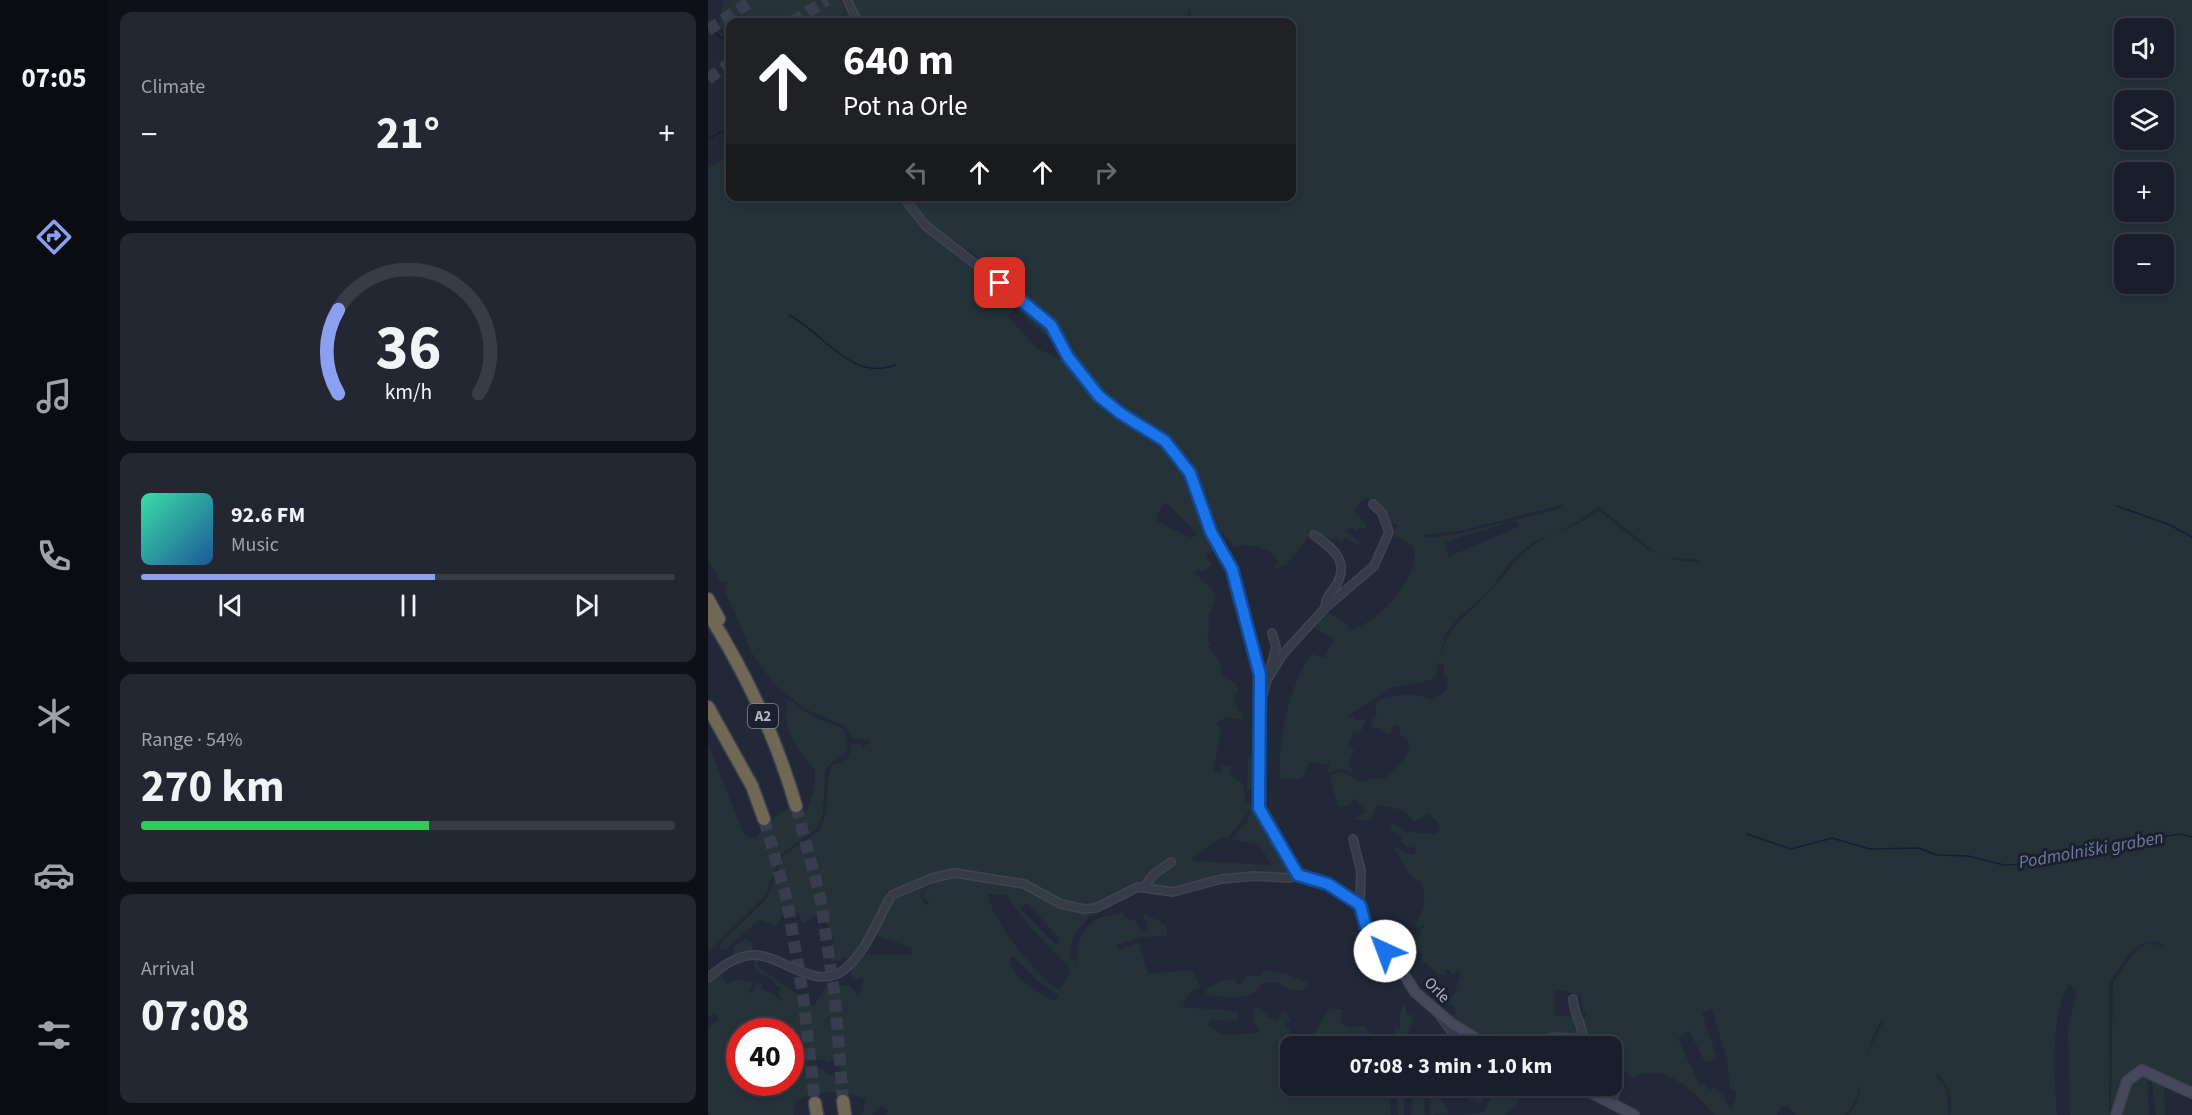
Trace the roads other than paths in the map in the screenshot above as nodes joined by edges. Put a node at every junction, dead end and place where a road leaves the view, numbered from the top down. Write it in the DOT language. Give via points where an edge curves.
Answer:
graph roads {
  1 [pos="847,0"];
  2 [pos="856,18"];
  3 [pos="906,201"];
  4 [pos="1373,504"];
  5 [pos="1314,534"];
  6 [pos="708,599"];
  7 [pos="1325,608"];
  8 [pos="708,613"];
  9 [pos="1272,633"];
  10 [pos="734,657"];
  11 [pos="1266,678"];
  12 [pos="708,707"];
  13 [pos="796,806"];
  14 [pos="764,819"];
  15 [pos="1353,839"];
  16 [pos="1170,862"];
  17 [pos="1298,875"];
  18 [pos="1144,887"];
  19 [pos="1360,905"];
  20 [pos="708,978"];
  21 [pos="1573,999"];
  22 [pos="1440,1014"];
  23 [pos="1455,1036"];
  24 [pos="1474,1036"];
  25 [pos="1582,1036"];
  26 [pos="2192,1093"];
  27 [pos="1598,1096"];
  28 [pos="1614,1096"];
  29 [pos="1606,1100"];
  30 [pos="843,1101"];
  31 [pos="845,1115"];
  32 [pos="1634,1115"];
  33 [pos="2116,1115"];
  1 -- 2 [label="street"];
  3 -- 11 [label="street" via="926,226 1051,325 1068,357 1099,396 1175,451 1190,473 1211,532 1232,569"];
  4 -- 7 [label="street" via="1382,513 1389,532 1374,566"];
  5 -- 7 [label="street" via="1330,546 1342,566"];
  6 -- 10 [label="highway" via="730,640"];
  7 -- 11 [label="street"];
  8 -- 10 [label="highway, A2"];
  9 -- 11 [label="street" via="1276,647"];
  10 -- 13 [label="highway, A2" via="773,738"];
  11 -- 17 [label="street" via="1261,707 1259,808"];
  12 -- 14 [label="highway, A2" via="752,786"];
  15 -- 19 [label="street" via="1361,871"];
  16 -- 18 [label="street" via="1154,873"];
  17 -- 18 [label="street" via="1221,879 1173,892"];
  17 -- 19 [label="street" via="1328,884"];
  18 -- 20 [label="street" via="1096,908 1077,909 1024,884 945,874 892,895 873,935 844,970 833,975 810,974 753,955 732,961"];
  19 -- 22 [label="street, Orle" via="1368,934 1396,961 1415,992"];
  21 -- 25 [label="street"];
  22 -- 23 [label="street"];
  22 -- 24 [label="street, Orle"];
  26 -- 33 [label="street" via="2142,1070 2123,1087"];
  27 -- 29 [label="street"];
  28 -- 29 [label="street"];
  29 -- 32 [label="street"];
  30 -- 31 [label="highway"];
}
